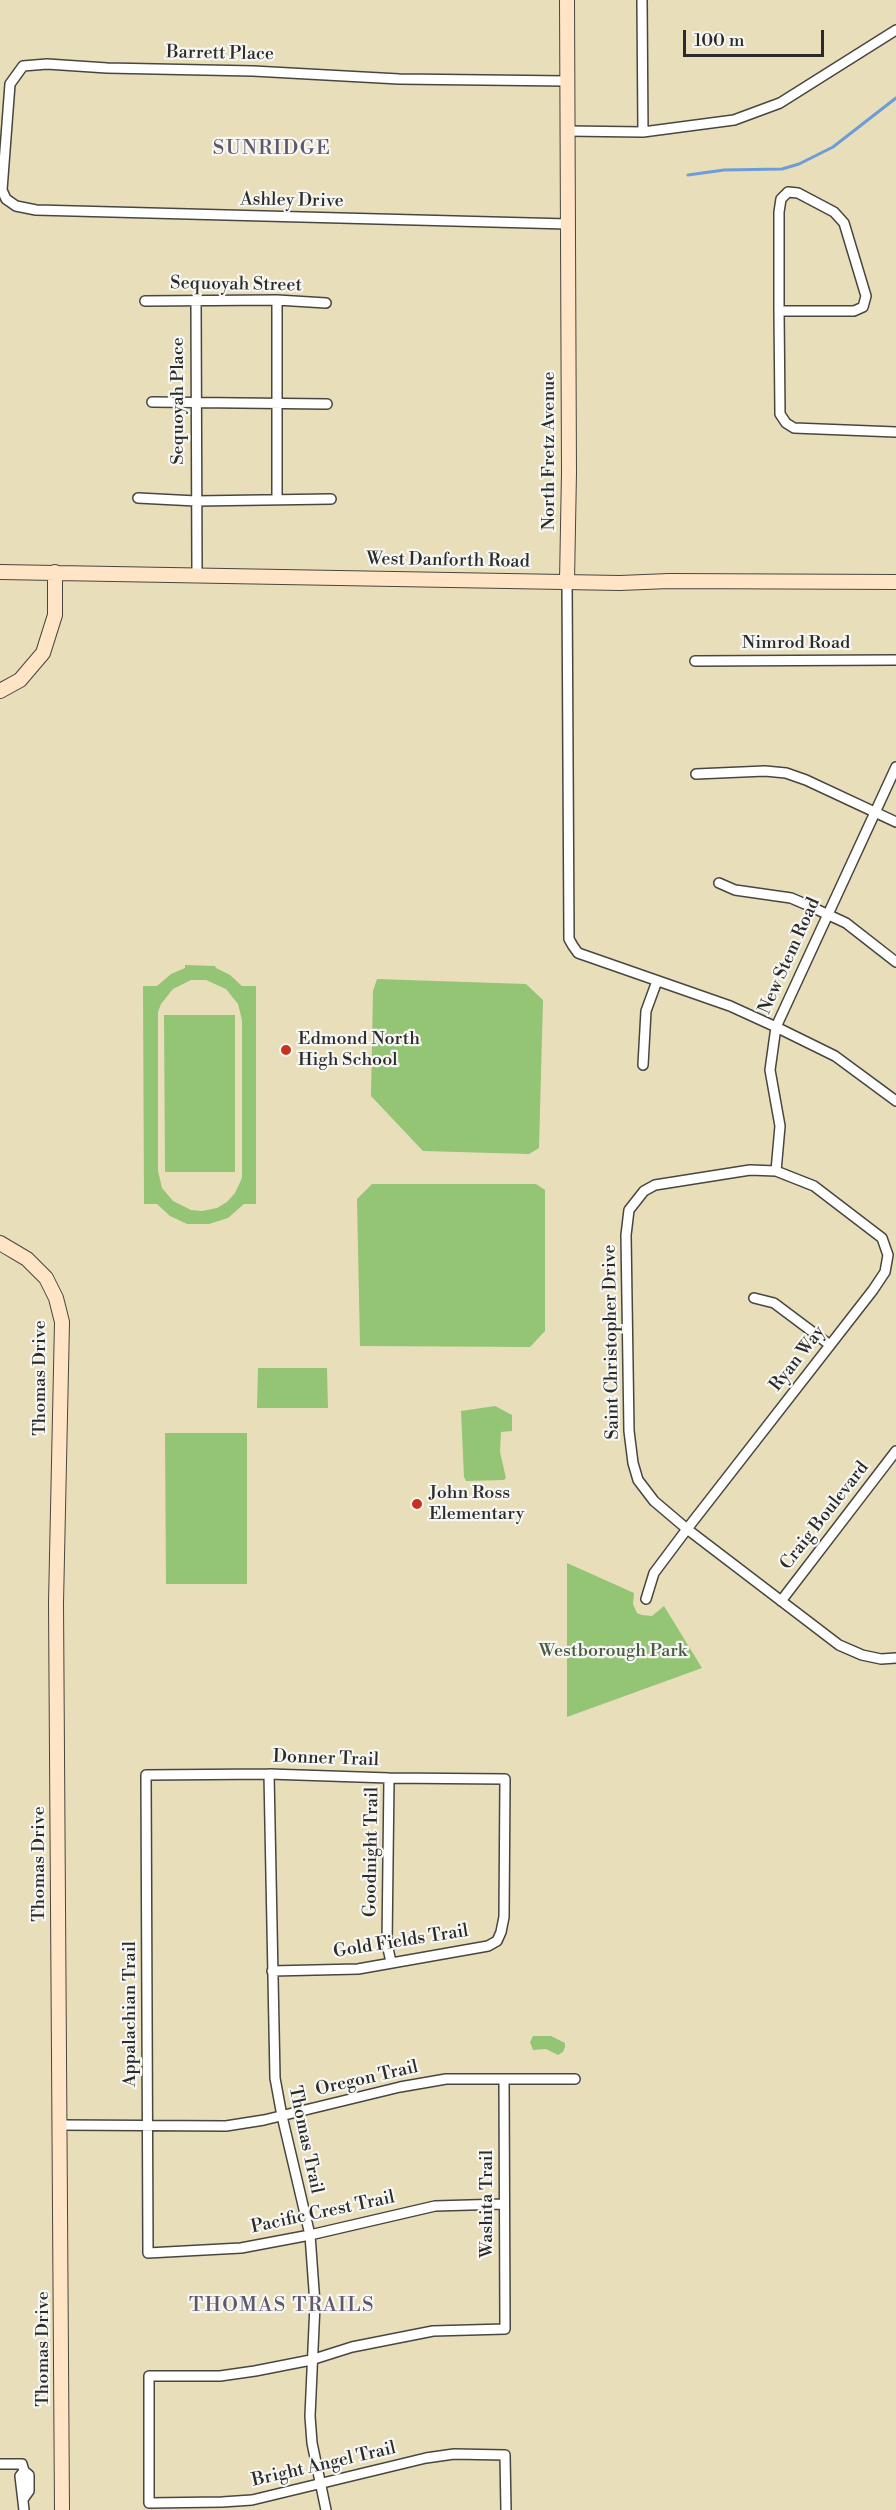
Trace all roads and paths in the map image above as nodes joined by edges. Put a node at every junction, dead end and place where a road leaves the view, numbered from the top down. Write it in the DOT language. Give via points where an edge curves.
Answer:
graph roads {
  1 [pos="567,0"];
  2 [pos="642,0"];
  3 [pos="896,30"];
  4 [pos="567,81"];
  5 [pos="567,131"];
  6 [pos="643,132"];
  7 [pos="16,206"];
  8 [pos="568,224"];
  9 [pos="196,300"];
  10 [pos="277,300"];
  11 [pos="145,301"];
  12 [pos="326,303"];
  13 [pos="779,311"];
  14 [pos="152,402"];
  15 [pos="195,402"];
  16 [pos="277,403"];
  17 [pos="327,404"];
  18 [pos="896,432"];
  19 [pos="138,498"];
  20 [pos="277,500"];
  21 [pos="331,500"];
  22 [pos="196,501"];
  23 [pos="0,572"];
  24 [pos="55,572"];
  25 [pos="197,574"];
  26 [pos="567,581"];
  27 [pos="896,582"];
  28 [pos="896,660"];
  29 [pos="695,661"];
  30 [pos="0,691"];
  31 [pos="896,767"];
  32 [pos="696,774"];
  33 [pos="874,812"];
  34 [pos="896,822"];
  35 [pos="719,883"];
  36 [pos="827,915"];
  37 [pos="896,962"];
  38 [pos="657,981"];
  39 [pos="776,1027"];
  40 [pos="643,1065"];
  41 [pos="896,1101"];
  42 [pos="776,1172"];
  43 [pos="0,1243"];
  44 [pos="754,1298"];
  45 [pos="830,1345"];
  46 [pos="896,1451"];
  47 [pos="687,1529"];
  48 [pos="646,1599"];
  49 [pos="781,1601"];
  50 [pos="896,1658"];
  51 [pos="269,1774"];
  52 [pos="146,1775"];
  53 [pos="389,1778"];
  54 [pos="497,1941"];
  55 [pos="391,1962"];
  56 [pos="272,1971"];
  57 [pos="504,2079"];
  58 [pos="575,2079"];
  59 [pos="282,2116"];
  60 [pos="60,2126"];
  61 [pos="148,2126"];
  62 [pos="504,2204"];
  63 [pos="310,2235"];
  64 [pos="148,2253"];
  65 [pos="311,2360"];
  66 [pos="0,2464"];
  67 [pos="320,2484"];
  68 [pos="24,2510"];
  69 [pos="62,2510"];
  70 [pos="326,2510"];
  71 [pos="506,2510"];
  1 -- 4 [label="street, North Fretz Avenue"];
  2 -- 6 [label="street"];
  3 -- 6 [label="street" via="780,103 754,114"];
  4 -- 5 [label="street, North Fretz Avenue"];
  4 -- 7 [label="street, Barrett Place" via="23,66 10,84 2,190"];
  5 -- 6 [label="street"];
  5 -- 8 [label="street, North Fretz Avenue"];
  7 -- 8 [label="street, Ashley Drive" via="36,210"];
  8 -- 26 [label="street, North Fretz Avenue"];
  9 -- 10 [label="street, Sequoyah Street"];
  9 -- 11 [label="street, Sequoyah Street"];
  9 -- 15 [label="street, Sequoyah Place"];
  10 -- 12 [label="street, Sequoyah Street"];
  10 -- 16 [label="street"];
  13 -- 13 [label="street" via="854,311 863,307 866,296 844,223 834,212 798,193 788,192 781,199"];
  13 -- 18 [label="street" via="780,414 786,423 794,428"];
  14 -- 15 [label="street"];
  15 -- 16 [label="street"];
  15 -- 22 [label="street, Sequoyah Place"];
  16 -- 17 [label="street"];
  16 -- 20 [label="street"];
  19 -- 22 [label="street"];
  20 -- 21 [label="street"];
  20 -- 22 [label="street"];
  22 -- 25 [label="street, Sequoyah Place"];
  23 -- 24 [label="street, West Danforth Road"];
  24 -- 25 [label="street, West Danforth Road"];
  24 -- 30 [label="street" via="55,615 43,653 20,680"];
  25 -- 26 [label="street, West Danforth Road"];
  26 -- 27 [label="street, West Danforth Road"];
  26 -- 38 [label="street, North Fretz Avenue" via="569,939 578,953"];
  28 -- 29 [label="street, Nimrod Road"];
  31 -- 33 [label="street, New Stem Road"];
  32 -- 33 [label="street" via="786,773"];
  33 -- 34 [label="street"];
  33 -- 36 [label="street, New Stem Road"];
  35 -- 36 [label="street" via="750,894 790,898"];
  36 -- 37 [label="street" via="846,923"];
  36 -- 39 [label="street, New Stem Road"];
  38 -- 39 [label="street" via="730,1006"];
  38 -- 40 [label="street" via="646,1011"];
  39 -- 41 [label="street" via="835,1056"];
  39 -- 42 [label="street, New Stem Road" via="770,1070 780,1126"];
  42 -- 45 [label="street, Ryan Way" via="814,1186 886,1245 885,1272"];
  42 -- 47 [label="street, Saint Christopher Drive" via="750,1170 655,1185 644,1191 629,1209 629,1431 633,1463 654,1501"];
  43 -- 60 [label="street, Thomas Drive" via="27,1259 46,1278 62,1322 56,1603"];
  44 -- 45 [label="street" via="774,1303"];
  45 -- 47 [label="street, Ryan Way"];
  46 -- 49 [label="street, Craig Boulevard"];
  47 -- 48 [label="street, Ryan Way" via="654,1572"];
  47 -- 49 [label="street, Saint Christopher Drive"];
  49 -- 50 [label="street, Saint Christopher Drive" via="839,1645 862,1655"];
  51 -- 52 [label="street, Donner Trail"];
  51 -- 53 [label="street, Donner Trail"];
  51 -- 56 [label="street, Thomas Trail"];
  52 -- 61 [label="street, Appalachian Trail"];
  53 -- 54 [label="street, Donner Trail" via="505,1779 504,1917"];
  53 -- 55 [label="street, Goodnight Trail" via="387,1944"];
  54 -- 55 [label="street, Gold Fields Trail" via="488,1946"];
  55 -- 56 [label="street, Gold Fields Trail" via="358,1969"];
  56 -- 59 [label="street, Thomas Trail" via="273,2048"];
  57 -- 58 [label="street, Oregon Trail"];
  57 -- 59 [label="street, Oregon Trail" via="446,2079"];
  57 -- 62 [label="street, Washita Trail"];
  59 -- 61 [label="street, Oregon Trail" via="226,2126"];
  59 -- 63 [label="street, Thomas Trail"];
  60 -- 61 [label="street, Oregon Trail"];
  60 -- 69 [label="street, Thomas Drive"];
  61 -- 64 [label="street, Appalachian Trail"];
  62 -- 63 [label="street, Pacific Crest Trail" via="435,2206"];
  62 -- 65 [label="street, Washita Trail" via="505,2329 433,2331 352,2347"];
  63 -- 64 [label="street, Pacific Crest Trail" via="242,2248"];
  63 -- 65 [label="street, Thomas Trail" via="315,2304"];
  65 -- 67 [label="street, Thomas Trail" via="310,2416"];
  65 -- 67 [label="street, Bright Angel Trail" via="219,2376 149,2376 149,2503 237,2502"];
  66 -- 68 [label="street" via="22,2464 29,2475"];
  67 -- 70 [label="street, Thomas Trail"];
  67 -- 71 [label="street, Bright Angel Trail" via="426,2458 505,2455"];
}
